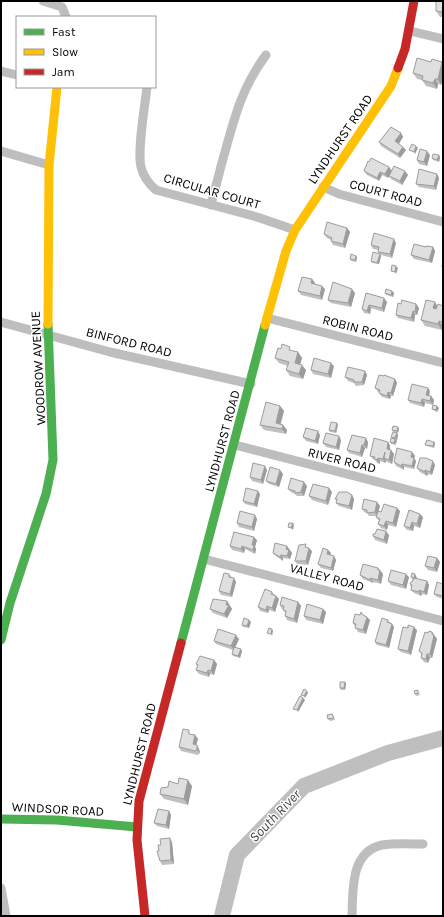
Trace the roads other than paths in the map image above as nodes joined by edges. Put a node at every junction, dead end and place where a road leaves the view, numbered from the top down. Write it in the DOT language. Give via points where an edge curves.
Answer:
graph roads {
  1 [pos="43,1"];
  2 [pos="414,2"];
  3 [pos="66,16"];
  4 [pos="410,31"];
  5 [pos="443,39"];
  6 [pos="266,55"];
  7 [pos="1,71"];
  8 [pos="16,76"];
  9 [pos="58,88"];
  10 [pos="147,88"];
  11 [pos="1,151"];
  12 [pos="49,165"];
  13 [pos="323,186"];
  14 [pos="212,205"];
  15 [pos="443,222"];
  16 [pos="295,230"];
  17 [pos="267,318"];
  18 [pos="1,322"];
  19 [pos="48,334"];
  20 [pos="443,363"];
  21 [pos="250,384"];
  22 [pos="235,445"];
  23 [pos="443,499"];
  24 [pos="204,559"];
  25 [pos="443,621"];
  26 [pos="1,640"];
  27 [pos="1,819"];
  28 [pos="137,827"];
  29 [pos="423,844"];
  30 [pos="1,888"];
  31 [pos="6,916"];
  32 [pos="145,916"];
  33 [pos="352,916"];
  1 -- 3 [label="street" via="62,7"];
  2 -- 4 [label="main road, LYNDHURST ROAD"];
  4 -- 5 [label="street"];
  4 -- 13 [label="main road, LYNDHURST ROAD" via="391,86"];
  6 -- 14 [label="street" via="241,97"];
  7 -- 8 [label="street"];
  9 -- 12 [label="main road, WOODROW AVENUE"];
  10 -- 14 [label="street, CIRCULAR COURT" via="140,157 144,176 156,190"];
  11 -- 12 [label="street"];
  12 -- 19 [label="main road, WOODROW AVENUE"];
  13 -- 15 [label="street, COURT ROAD" via="338,194"];
  13 -- 16 [label="main road, LYNDHURST ROAD"];
  14 -- 16 [label="street, CIRCULAR COURT" via="264,218"];
  16 -- 17 [label="main road, LYNDHURST ROAD" via="286,251"];
  17 -- 20 [label="street, ROBIN ROAD"];
  17 -- 21 [label="main road, LYNDHURST ROAD"];
  18 -- 19 [label="street, BINFORD ROAD"];
  19 -- 21 [label="street, BINFORD ROAD" via="110,352"];
  19 -- 26 [label="main road, WOODROW AVENUE" via="53,460 46,494 10,603"];
  21 -- 22 [label="main road, LYNDHURST ROAD"];
  22 -- 23 [label="street, RIVER ROAD"];
  22 -- 24 [label="main road, LYNDHURST ROAD"];
  24 -- 25 [label="street, VALLEY ROAD"];
  24 -- 28 [label="main road, LYNDHURST ROAD" via="139,801"];
  27 -- 28 [label="main road, WINDSOR ROAD" via="57,820"];
  28 -- 32 [label="main road, LYNDHURST ROAD"];
  29 -- 33 [label="street" via="382,845 367,854 358,864 355,873"];
  30 -- 31 [label="street"];
}
